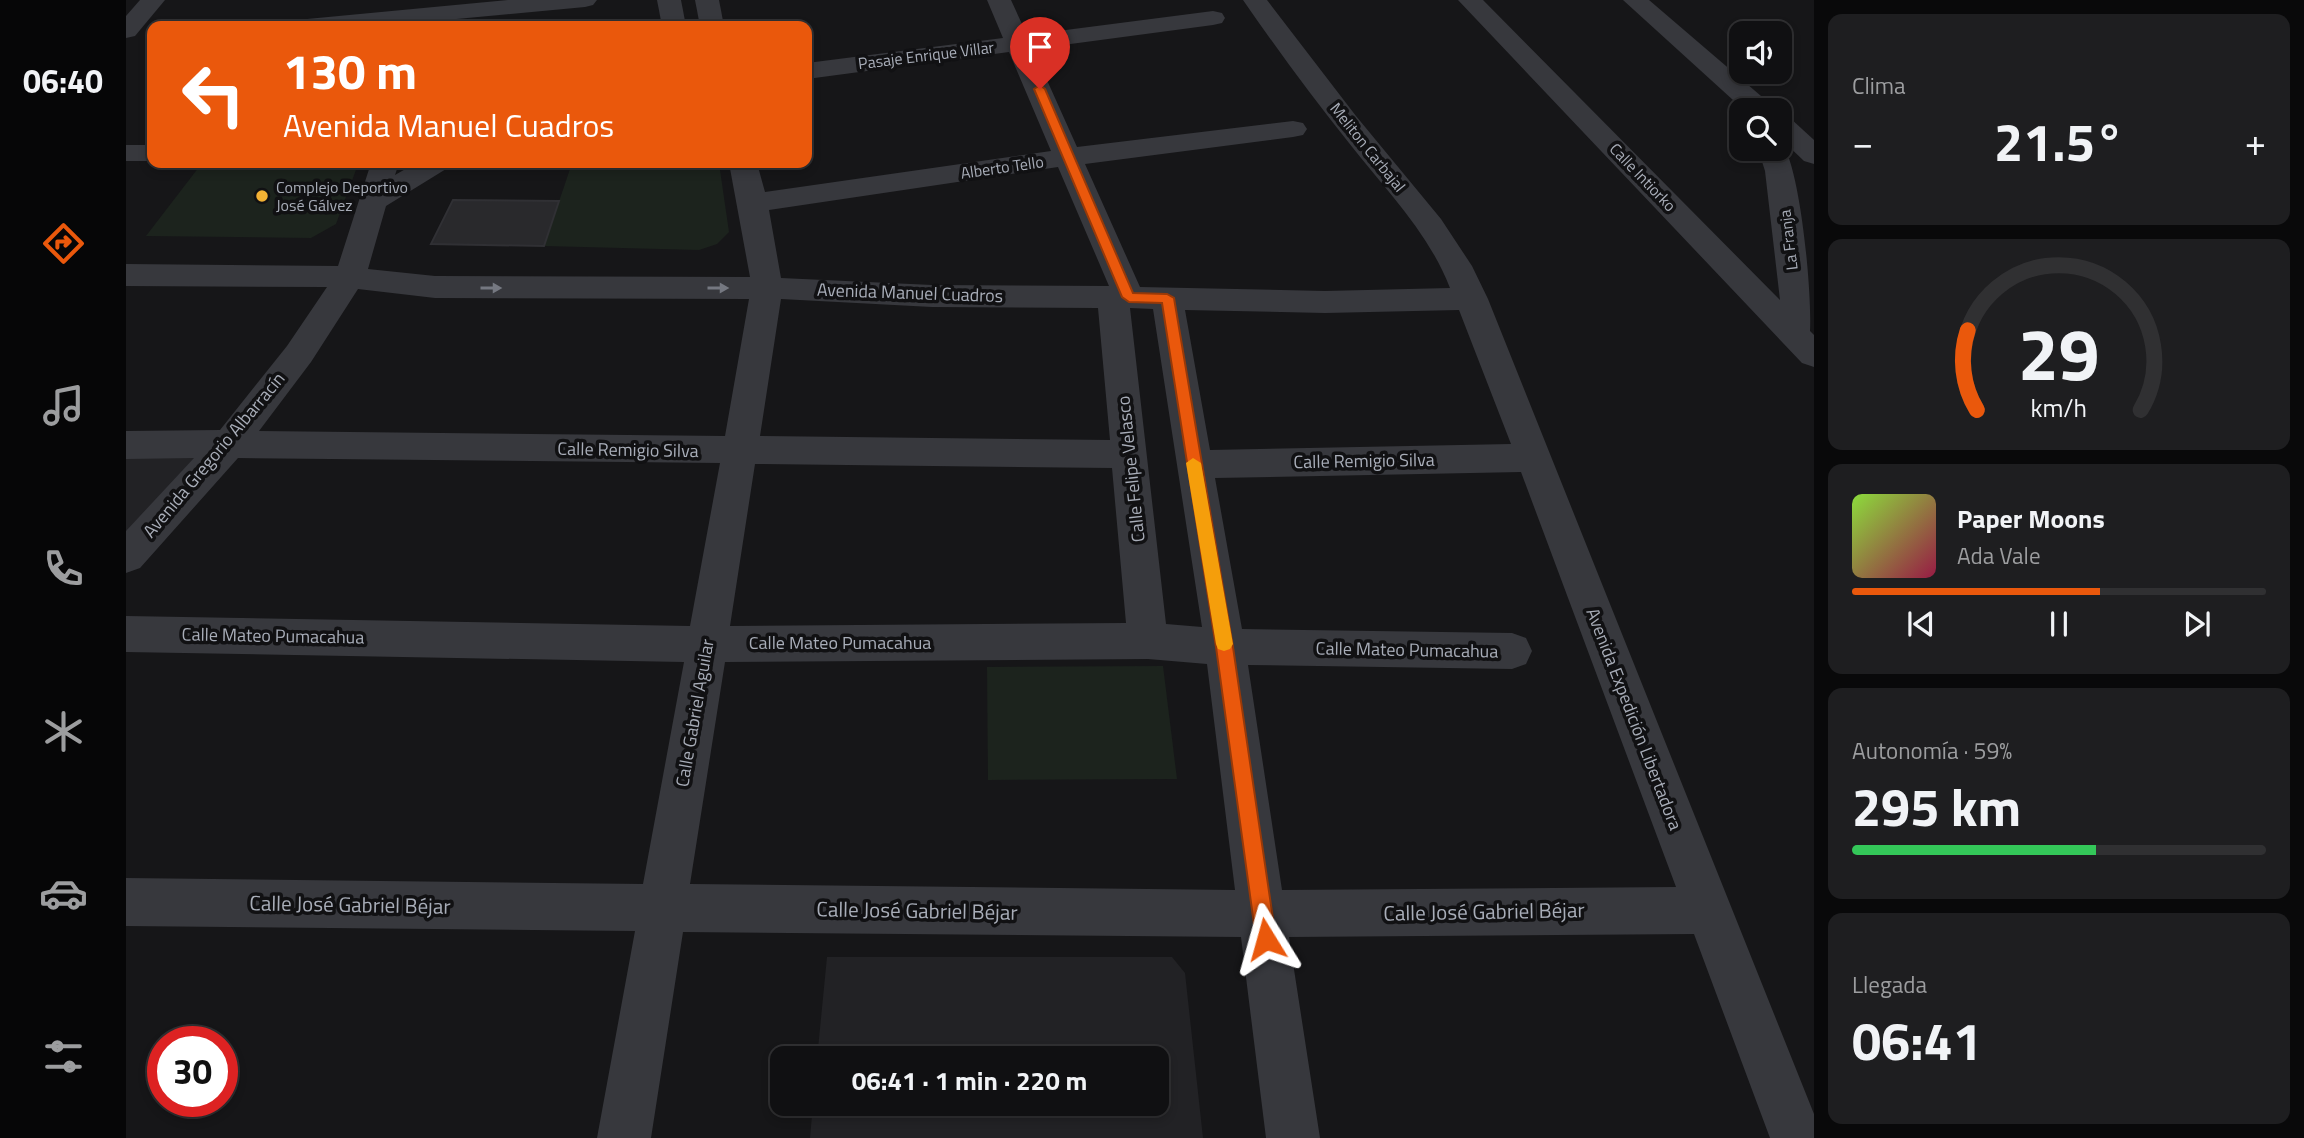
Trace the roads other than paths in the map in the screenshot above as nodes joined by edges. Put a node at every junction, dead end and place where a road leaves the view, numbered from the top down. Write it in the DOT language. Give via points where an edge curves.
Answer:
graph roads {
  1 [pos="153,0"];
  2 [pos="585,0"];
  3 [pos="669,0"];
  4 [pos="707,0"];
  5 [pos="999,0"];
  6 [pos="1255,0"];
  7 [pos="1470,0"];
  8 [pos="1635,0"];
  9 [pos="409,18"];
  10 [pos="1213,18"];
  11 [pos="371,21"];
  12 [pos="673,21"];
  13 [pos="711,21"];
  14 [pos="126,31"];
  15 [pos="147,37"];
  16 [pos="126,39"];
  17 [pos="1020,43"];
  18 [pos="812,70"];
  19 [pos="1747,98"];
  20 [pos="1293,129"];
  21 [pos="1792,135"];
  22 [pos="126,153"];
  23 [pos="147,153"];
  24 [pos="1814,155"];
  25 [pos="1069,157"];
  26 [pos="1775,161"];
  27 [pos="383,168"];
  28 [pos="428,168"];
  29 [pos="744,168"];
  30 [pos="373,201"];
  31 [pos="753,203"];
  32 [pos="126,273"];
  33 [pos="765,275"];
  34 [pos="350,277"];
  35 [pos="1121,297"];
  36 [pos="1167,298"];
  37 [pos="1472,299"];
  38 [pos="1794,333"];
  39 [pos="1814,355"];
  40 [pos="229,444"];
  41 [pos="126,445"];
  42 [pos="739,451"];
  43 [pos="1130,454"];
  44 [pos="1535,458"];
  45 [pos="1194,464"];
  46 [pos="126,557"];
  47 [pos="126,634"];
  48 [pos="1148,642"];
  49 [pos="707,644"];
  50 [pos="1225,647"];
  51 [pos="1512,651"];
  52 [pos="126,902"];
  53 [pos="662,909"];
  54 [pos="1708,910"];
  55 [pos="1263,914"];
  56 [pos="624,1138"];
  57 [pos="1293,1138"];
  58 [pos="1797,1138"];
  1 -- 14 [label="street"];
  2 -- 9 [label="street"];
  3 -- 12 [label="street"];
  4 -- 13 [label="street"];
  5 -- 17 [label="street, Calle Felipe Velasco"];
  6 -- 37 [label="street, Meliton Carbajal" via="1431,226"];
  7 -- 38 [label="street, Calle Intiorko"];
  8 -- 19 [label="street"];
  9 -- 11 [label="street"];
  10 -- 17 [label="street, Pasaje Enrique Villar"];
  15 -- 16 [label="street"];
  17 -- 18 [label="street, Pasaje Enrique Villar"];
  17 -- 25 [label="street, Calle Felipe Velasco"];
  20 -- 25 [label="street, Alberto Tello"];
  21 -- 24 [label="street"];
  22 -- 23 [label="street"];
  25 -- 31 [label="street, Alberto Tello"];
  25 -- 35 [label="street, Calle Felipe Velasco"];
  26 -- 38 [label="street, La Franja" via="1796,299"];
  27 -- 30 [label="street, Avenida Gregorio Albarracín"];
  28 -- 30 [label="street"];
  29 -- 31 [label="street, Calle Gabriel Aguilar"];
  30 -- 34 [label="street, Avenida Gregorio Albarracín"];
  31 -- 33 [label="street, Calle Gabriel Aguilar"];
  32 -- 34 [label="street, Avenida Manuel Cuadros"];
  33 -- 34 [label="street, Avenida Manuel Cuadros" via="435,287"];
  33 -- 35 [label="street, Avenida Manuel Cuadros" via="932,296"];
  33 -- 42 [label="street, Calle Gabriel Aguilar"];
  34 -- 40 [label="street, Avenida Gregorio Albarracín" via="299,354"];
  35 -- 36 [label="street, Avenida Manuel Cuadros"];
  35 -- 43 [label="street, Calle Felipe Velasco"];
  36 -- 37 [label="street, Avenida Manuel Cuadros"];
  36 -- 45 [label="street"];
  37 -- 44 [label="street, Avenida Expedición Libertadora"];
  38 -- 39 [label="street, Calle Intiorko"];
  40 -- 41 [label="street, Calle Remigio Silva"];
  40 -- 42 [label="street, Calle Remigio Silva"];
  40 -- 46 [label="street, Avenida Gregorio Albarracín"];
  42 -- 43 [label="street, Calle Remigio Silva"];
  42 -- 49 [label="street, Calle Gabriel Aguilar"];
  43 -- 48 [label="street, Calle Felipe Velasco"];
  44 -- 45 [label="street, Calle Remigio Silva"];
  44 -- 54 [label="street, Avenida Expedición Libertadora"];
  45 -- 50 [label="street"];
  47 -- 49 [label="street, Calle Mateo Pumacahua"];
  48 -- 49 [label="street, Calle Mateo Pumacahua"];
  48 -- 50 [label="street, Calle Mateo Pumacahua"];
  49 -- 53 [label="street, Calle Gabriel Aguilar"];
  50 -- 51 [label="street, Calle Mateo Pumacahua"];
  50 -- 55 [label="street"];
  52 -- 53 [label="street, Calle José Gabriel Béjar"];
  53 -- 55 [label="street, Calle José Gabriel Béjar"];
  53 -- 56 [label="street, Calle Gabriel Aguilar"];
  54 -- 55 [label="street, Calle José Gabriel Béjar"];
  54 -- 58 [label="street, Avenida Expedición Libertadora"];
  55 -- 57 [label="street"];
}
